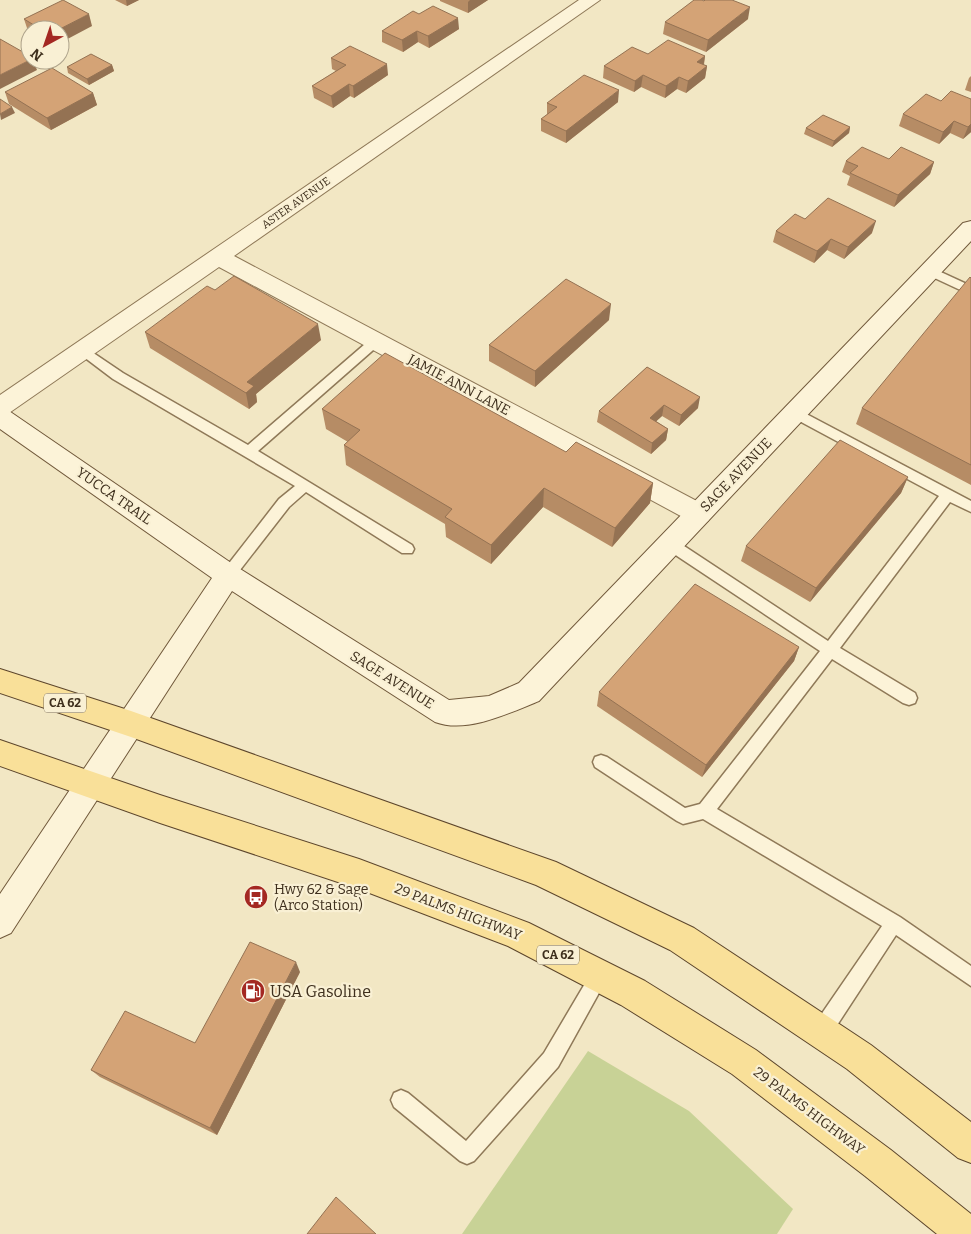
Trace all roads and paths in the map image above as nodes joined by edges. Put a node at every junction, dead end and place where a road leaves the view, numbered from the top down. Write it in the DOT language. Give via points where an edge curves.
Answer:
graph roads {
  1 [pos="591,0"];
  2 [pos="971,228"];
  3 [pos="218,257"];
  4 [pos="930,271"];
  5 [pos="971,291"];
  6 [pos="376,341"];
  7 [pos="82,351"];
  8 [pos="0,407"];
  9 [pos="795,413"];
  10 [pos="0,417"];
  11 [pos="249,452"];
  12 [pos="305,485"];
  13 [pos="948,495"];
  14 [pos="971,507"];
  15 [pos="699,514"];
  16 [pos="670,544"];
  17 [pos="407,549"];
  18 [pos="228,575"];
  19 [pos="830,650"];
  20 [pos="0,681"];
  21 [pos="908,698"];
  22 [pos="131,724"];
  23 [pos="0,753"];
  24 [pos="601,762"];
  25 [pos="92,784"];
  26 [pos="705,811"];
  27 [pos="0,922"];
  28 [pos="894,923"];
  29 [pos="599,976"];
  30 [pos="971,977"];
  31 [pos="821,1032"];
  32 [pos="401,1100"];
  33 [pos="971,1145"];
  34 [pos="954,1230"];
  1 -- 3 [label="street, ASTER AVENUE"];
  2 -- 4 [label="street, SAGE AVENUE"];
  3 -- 6 [label="street, JAMIE ANN LANE"];
  3 -- 7 [label="street, ASTER AVENUE"];
  4 -- 5 [label="lane"];
  4 -- 9 [label="street, SAGE AVENUE"];
  6 -- 11 [label="lane"];
  6 -- 15 [label="street, JAMIE ANN LANE"];
  7 -- 8 [label="street, ASTER AVENUE"];
  7 -- 11 [label="lane" via="118,376"];
  9 -- 13 [label="lane"];
  9 -- 15 [label="street, SAGE AVENUE"];
  10 -- 18 [label="street, YUCCA TRAIL"];
  11 -- 12 [label="lane"];
  12 -- 17 [label="lane"];
  12 -- 18 [label="lane" via="284,503"];
  13 -- 14 [label="lane"];
  13 -- 19 [label="lane"];
  15 -- 16 [label="street, SAGE AVENUE"];
  16 -- 18 [label="street, SAGE AVENUE" via="529,692 491,708 445,713"];
  16 -- 19 [label="lane"];
  18 -- 22 [label="street"];
  19 -- 21 [label="lane"];
  19 -- 26 [label="lane"];
  20 -- 22 [label="main road, CA 62"];
  22 -- 25 [label="street"];
  22 -- 31 [label="main road, CA 62" via="545,873 682,939"];
  23 -- 25 [label="main road, 29 PALMS HIGHWAY / CA 62"];
  24 -- 26 [label="lane" via="683,816"];
  25 -- 27 [label="street"];
  25 -- 29 [label="main road, 29 PALMS HIGHWAY / CA 62" via="359,874 518,934"];
  26 -- 28 [label="lane"];
  28 -- 30 [label="lane"];
  28 -- 31 [label="lane"];
  29 -- 32 [label="lane" via="550,1060 467,1154"];
  29 -- 34 [label="main road, 29 PALMS HIGHWAY / CA 62" via="633,993 744,1062 878,1163"];
  31 -- 33 [label="main road, CA 62" via="859,1057"];
}
